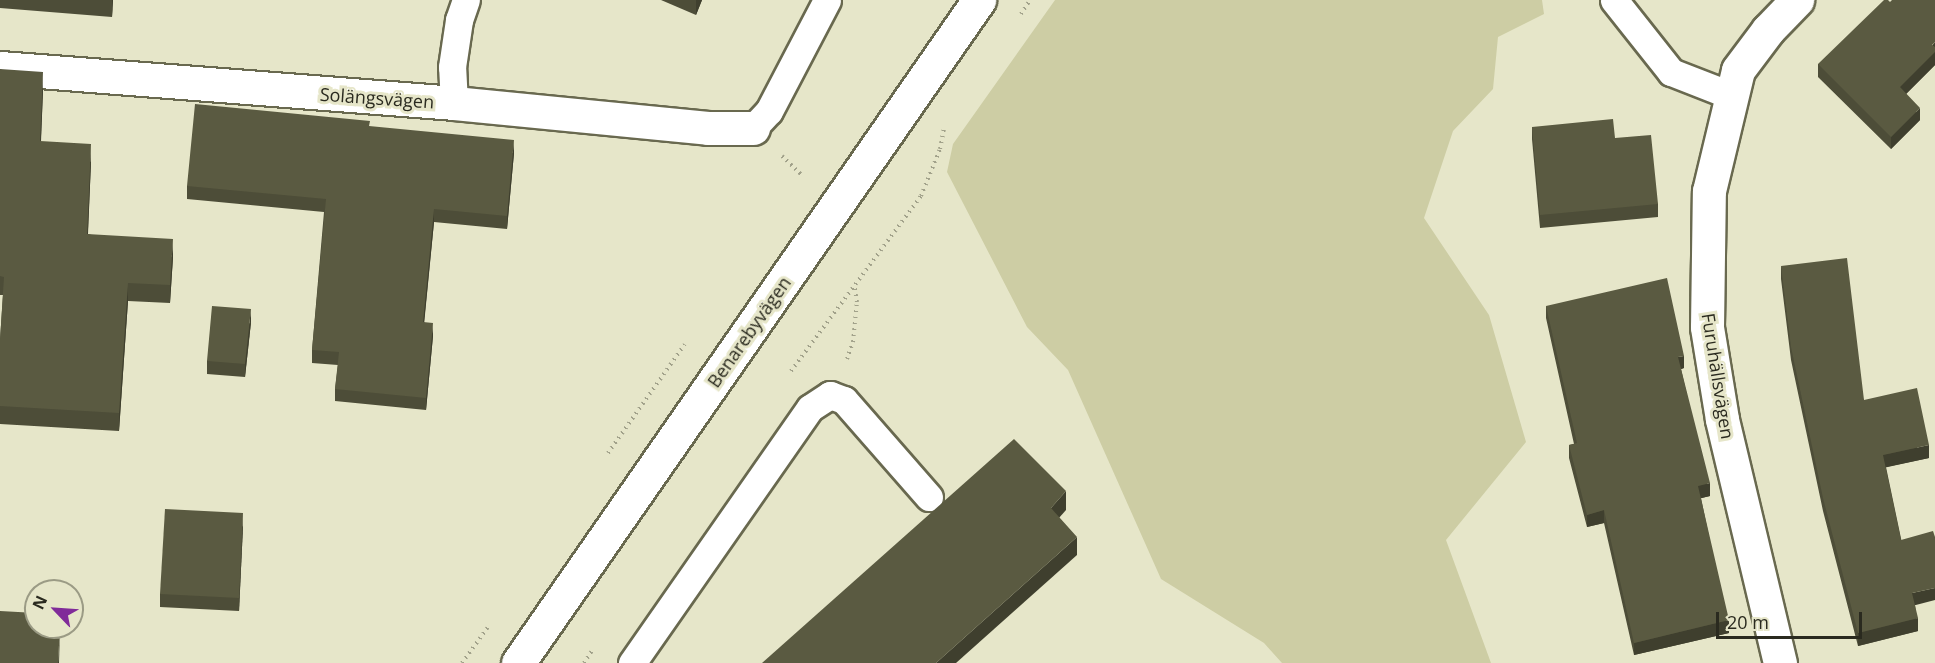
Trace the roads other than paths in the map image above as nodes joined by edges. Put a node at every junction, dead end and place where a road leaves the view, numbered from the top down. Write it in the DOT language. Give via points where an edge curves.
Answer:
graph roads {
  1 [pos="466,0"];
  2 [pos="827,0"];
  3 [pos="979,0"];
  4 [pos="1614,0"];
  5 [pos="1797,0"];
  6 [pos="0,69"];
  7 [pos="1730,94"];
  8 [pos="454,103"];
  9 [pos="753,128"];
  10 [pos="930,498"];
  11 [pos="518,663"];
  12 [pos="632,663"];
  13 [pos="1780,663"];
  1 -- 8 [label="lane" via="459,20 453,67"];
  2 -- 9 [label="lane" via="768,111"];
  3 -- 11 [label="street, Benarebyvägen"];
  4 -- 7 [label="lane" via="1671,72"];
  5 -- 7 [label="street, Furuhällsvägen" via="1738,70"];
  6 -- 8 [label="street, Solängsvägen"];
  7 -- 13 [label="street, Furuhällsvägen" via="1709,191 1707,327 1722,419"];
  8 -- 9 [label="street, Solängsvägen" via="697,127"];
  10 -- 12 [label="lane" via="844,400 830,395 810,408"];
}
